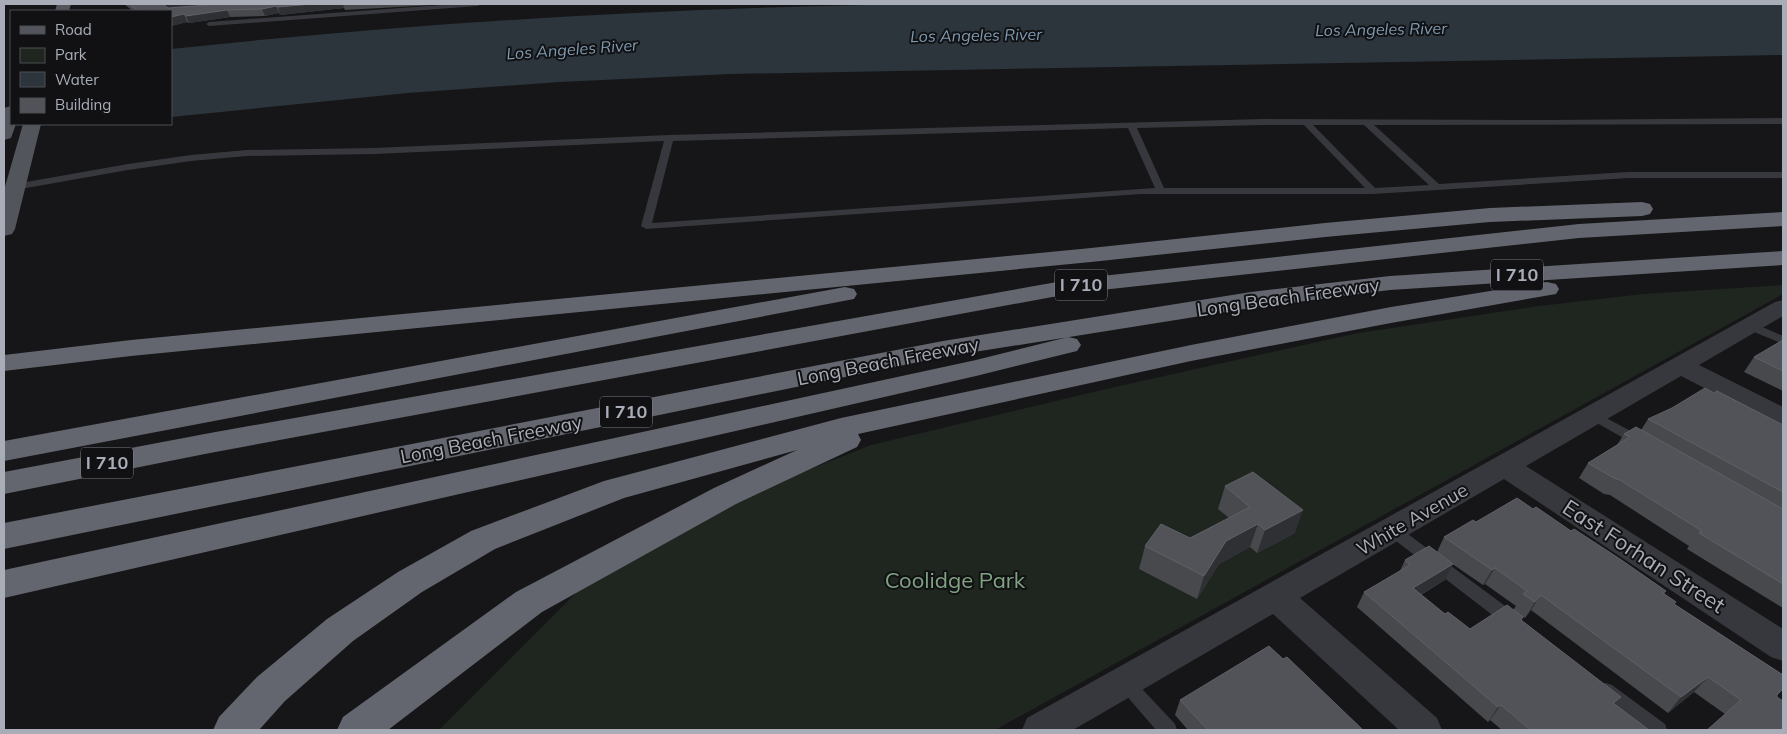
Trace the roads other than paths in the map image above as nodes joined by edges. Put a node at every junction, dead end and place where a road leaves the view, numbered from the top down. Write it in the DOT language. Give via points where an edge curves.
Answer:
graph roads {
  1 [pos="340,4"];
  2 [pos="478,4"];
  3 [pos="422,6"];
  4 [pos="334,14"];
  5 [pos="209,24"];
  6 [pos="10,114"];
  7 [pos="1783,121"];
  8 [pos="1306,122"];
  9 [pos="1366,122"];
  10 [pos="32,125"];
  11 [pos="1131,125"];
  12 [pos="4,134"];
  13 [pos="669,138"];
  14 [pos="1783,175"];
  15 [pos="17,179"];
  16 [pos="1437,187"];
  17 [pos="1161,191"];
  18 [pos="1374,191"];
  19 [pos="1783,207"];
  20 [pos="1783,219"];
  21 [pos="4,229"];
  22 [pos="1091,255"];
  23 [pos="1783,260"];
  24 [pos="1251,300"];
  25 [pos="1783,307"];
  26 [pos="1751,326"];
  27 [pos="1783,340"];
  28 [pos="4,362"];
  29 [pos="1681,366"];
  30 [pos="973,401"];
  31 [pos="1593,415"];
  32 [pos="1783,418"];
  33 [pos="210,443"];
  34 [pos="1654,450"];
  35 [pos="4,451"];
  36 [pos="1505,466"];
  37 [pos="4,475"];
  38 [pos="4,483"];
  39 [pos="1392,530"];
  40 [pos="4,536"];
  41 [pos="4,584"];
  42 [pos="1276,596"];
  43 [pos="1525,630"];
  44 [pos="1783,647"];
  45 [pos="1126,682"];
  46 [pos="1596,683"];
  47 [pos="233,730"];
  48 [pos="357,730"];
  49 [pos="1040,730"];
  50 [pos="1168,730"];
  51 [pos="1424,730"];
  52 [pos="1658,730"];
  1 -- 4 [label="lane"];
  2 -- 3 [label="lane"];
  3 -- 4 [label="lane"];
  4 -- 5 [label="lane"];
  6 -- 12 [label="main road"];
  7 -- 9 [label="lane"];
  8 -- 9 [label="lane"];
  8 -- 11 [label="lane"];
  8 -- 18 [label="lane"];
  9 -- 16 [label="lane"];
  10 -- 15 [label="main road"];
  11 -- 13 [label="lane"];
  11 -- 17 [label="lane"];
  13 -- 15 [label="lane" via="374,151 247,153"];
  13 -- 17 [label="lane" via="646,226"];
  14 -- 16 [label="lane" via="1628,175"];
  15 -- 21 [label="main road"];
  16 -- 18 [label="lane"];
  17 -- 18 [label="lane"];
  19 -- 22 [label="highway" via="1490,215"];
  20 -- 33 [label="highway, Long Beach Freeway / I 710" via="1580,231 1074,286"];
  22 -- 28 [label="highway"];
  22 -- 35 [label="highway" via="738,313"];
  23 -- 24 [label="highway, Long Beach Freeway / I 710" via="1390,283"];
  23 -- 30 [label="highway" via="1582,283 1391,315 1191,353"];
  24 -- 40 [label="highway, Long Beach Freeway / I 710" via="943,349"];
  24 -- 41 [label="highway" via="976,368"];
  25 -- 26 [label="street, White Avenue"];
  26 -- 27 [label="lane"];
  26 -- 29 [label="street, White Avenue"];
  29 -- 31 [label="street, White Avenue"];
  29 -- 32 [label="street"];
  30 -- 47 [label="highway" via="841,428 615,489 484,540 410,582 340,630 271,689"];
  30 -- 48 [label="highway" via="848,439 716,500 529,602"];
  31 -- 34 [label="lane"];
  31 -- 36 [label="street, White Avenue"];
  33 -- 37 [label="highway" via="139,449"];
  33 -- 38 [label="highway, Long Beach Freeway / I 710"];
  36 -- 39 [label="street, White Avenue"];
  36 -- 44 [label="street, East Forhan Street"];
  39 -- 42 [label="street, White Avenue"];
  39 -- 43 [label="lane"];
  42 -- 45 [label="street, White Avenue"];
  42 -- 51 [label="street"];
  45 -- 49 [label="street, White Avenue"];
  45 -- 50 [label="lane"];
  46 -- 52 [label="lane"];
}
